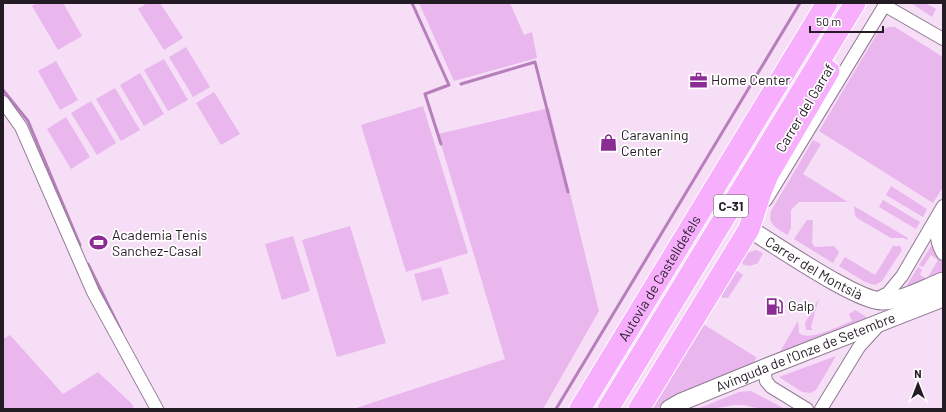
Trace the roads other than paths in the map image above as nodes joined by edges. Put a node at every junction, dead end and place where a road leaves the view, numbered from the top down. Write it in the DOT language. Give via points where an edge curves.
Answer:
graph roads {
  1 [pos="855,3"];
  2 [pos="878,4"];
  3 [pos="823,7"];
  4 [pos="943,39"];
  5 [pos="3,102"];
  6 [pos="942,208"];
  7 [pos="749,229"];
  8 [pos="943,254"];
  9 [pos="943,281"];
  10 [pos="943,298"];
  11 [pos="878,300"];
  12 [pos="879,324"];
  13 [pos="764,368"];
  14 [pos="736,379"];
  15 [pos="771,387"];
  16 [pos="157,409"];
  17 [pos="580,409"];
  18 [pos="608,409"];
  19 [pos="639,409"];
  20 [pos="669,409"];
  21 [pos="807,409"];
  22 [pos="821,409"];
  1 -- 18 [label="highway, Autovia de Castelldefels / C-31"];
  2 -- 4 [label="street"];
  2 -- 7 [label="highway" via="808,109 768,175"];
  3 -- 17 [label="highway, Autovia de Castelldefels / C-31"];
  5 -- 16 [label="street" via="21,127 93,292"];
  6 -- 8 [label="street" via="936,232"];
  6 -- 11 [label="street" via="902,276 892,290"];
  7 -- 11 [label="main road, Carrer del Montsià" via="828,277"];
  7 -- 19 [label="highway"];
  9 -- 11 [label="main road, Avinguda de l'Onze de Setembre" via="895,299"];
  10 -- 12 [label="main road, Avinguda de l'Onze de Setembre"];
  12 -- 13 [label="main road, Avinguda de l'Onze de Setembre"];
  12 -- 22 [label="street" via="859,347"];
  13 -- 14 [label="main road, Avinguda de l'Onze de Setembre"];
  13 -- 15 [label="street" via="766,380"];
  14 -- 15 [label="street"];
  14 -- 20 [label="main road, Avinguda de l'Onze de Setembre"];
  15 -- 21 [label="street"];
}
